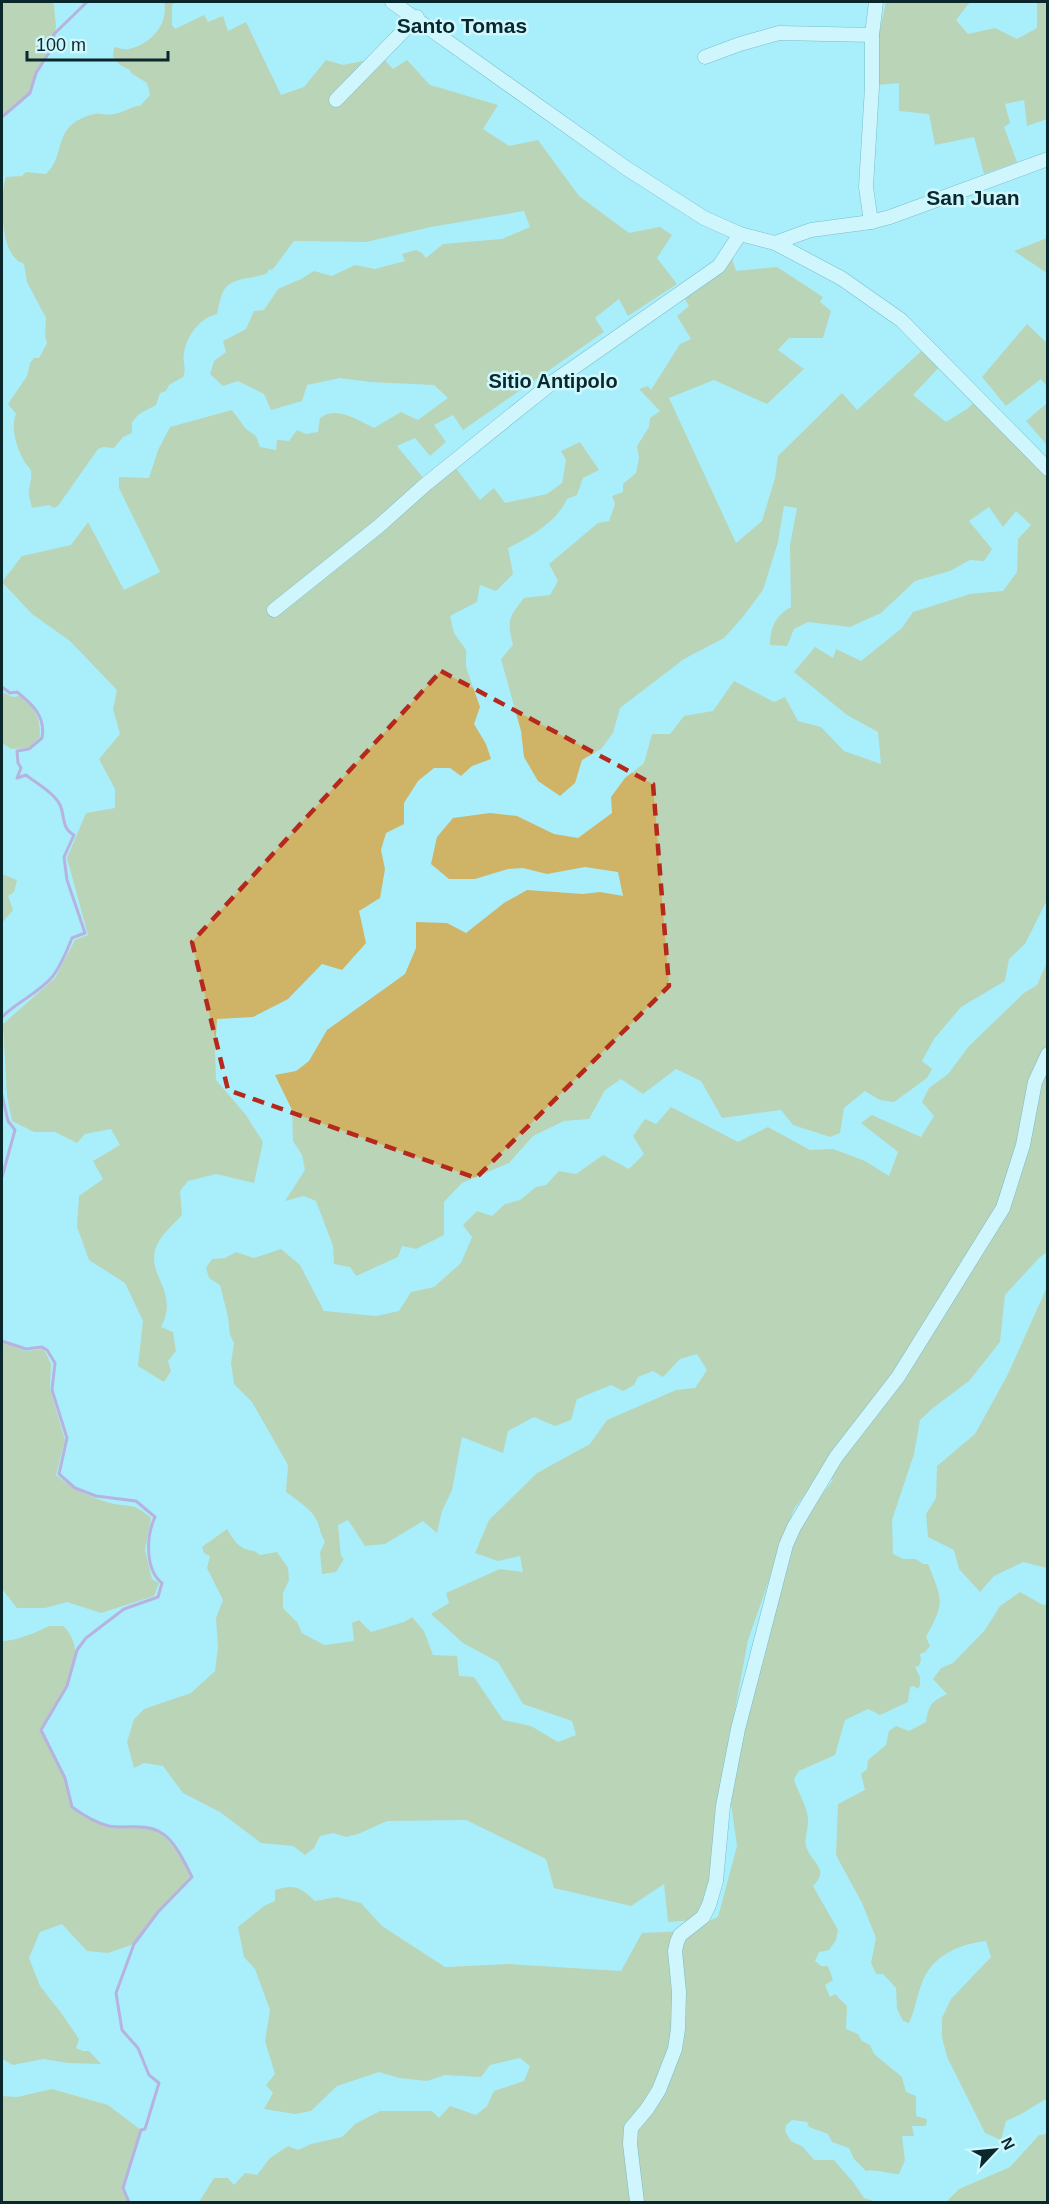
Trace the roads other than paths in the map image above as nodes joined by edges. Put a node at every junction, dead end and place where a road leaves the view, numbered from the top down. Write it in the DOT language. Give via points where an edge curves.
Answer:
graph roads {
  1 [pos="392,2"];
  2 [pos="876,2"];
  3 [pos="417,17"];
  4 [pos="872,35"];
  5 [pos="705,57"];
  6 [pos="336,100"];
  7 [pos="1047,159"];
  8 [pos="871,222"];
  9 [pos="740,234"];
  10 [pos="775,243"];
  11 [pos="1047,469"];
  12 [pos="274,610"];
  13 [pos="1047,1054"];
  14 [pos="637,2202"];
  1 -- 3 [label="street"];
  2 -- 4 [label="street"];
  3 -- 6 [label="street"];
  3 -- 9 [label="street" via="627,168 704,218"];
  4 -- 5 [label="street" via="779,33"];
  4 -- 8 [label="street" via="867,187"];
  7 -- 8 [label="street"];
  8 -- 10 [label="street" via="811,230"];
  9 -- 10 [label="street"];
  9 -- 12 [label="street" via="719,266 553,382"];
  10 -- 11 [label="street" via="841,278 901,320"];
  13 -- 14 [label="street" via="1035,1082 1023,1145 1003,1208 898,1377 836,1458 786,1545 738,1729 710,1905 703,1917 680,1935 675,1951 678,2029 672,2061 659,2090 631,2128"];
}
